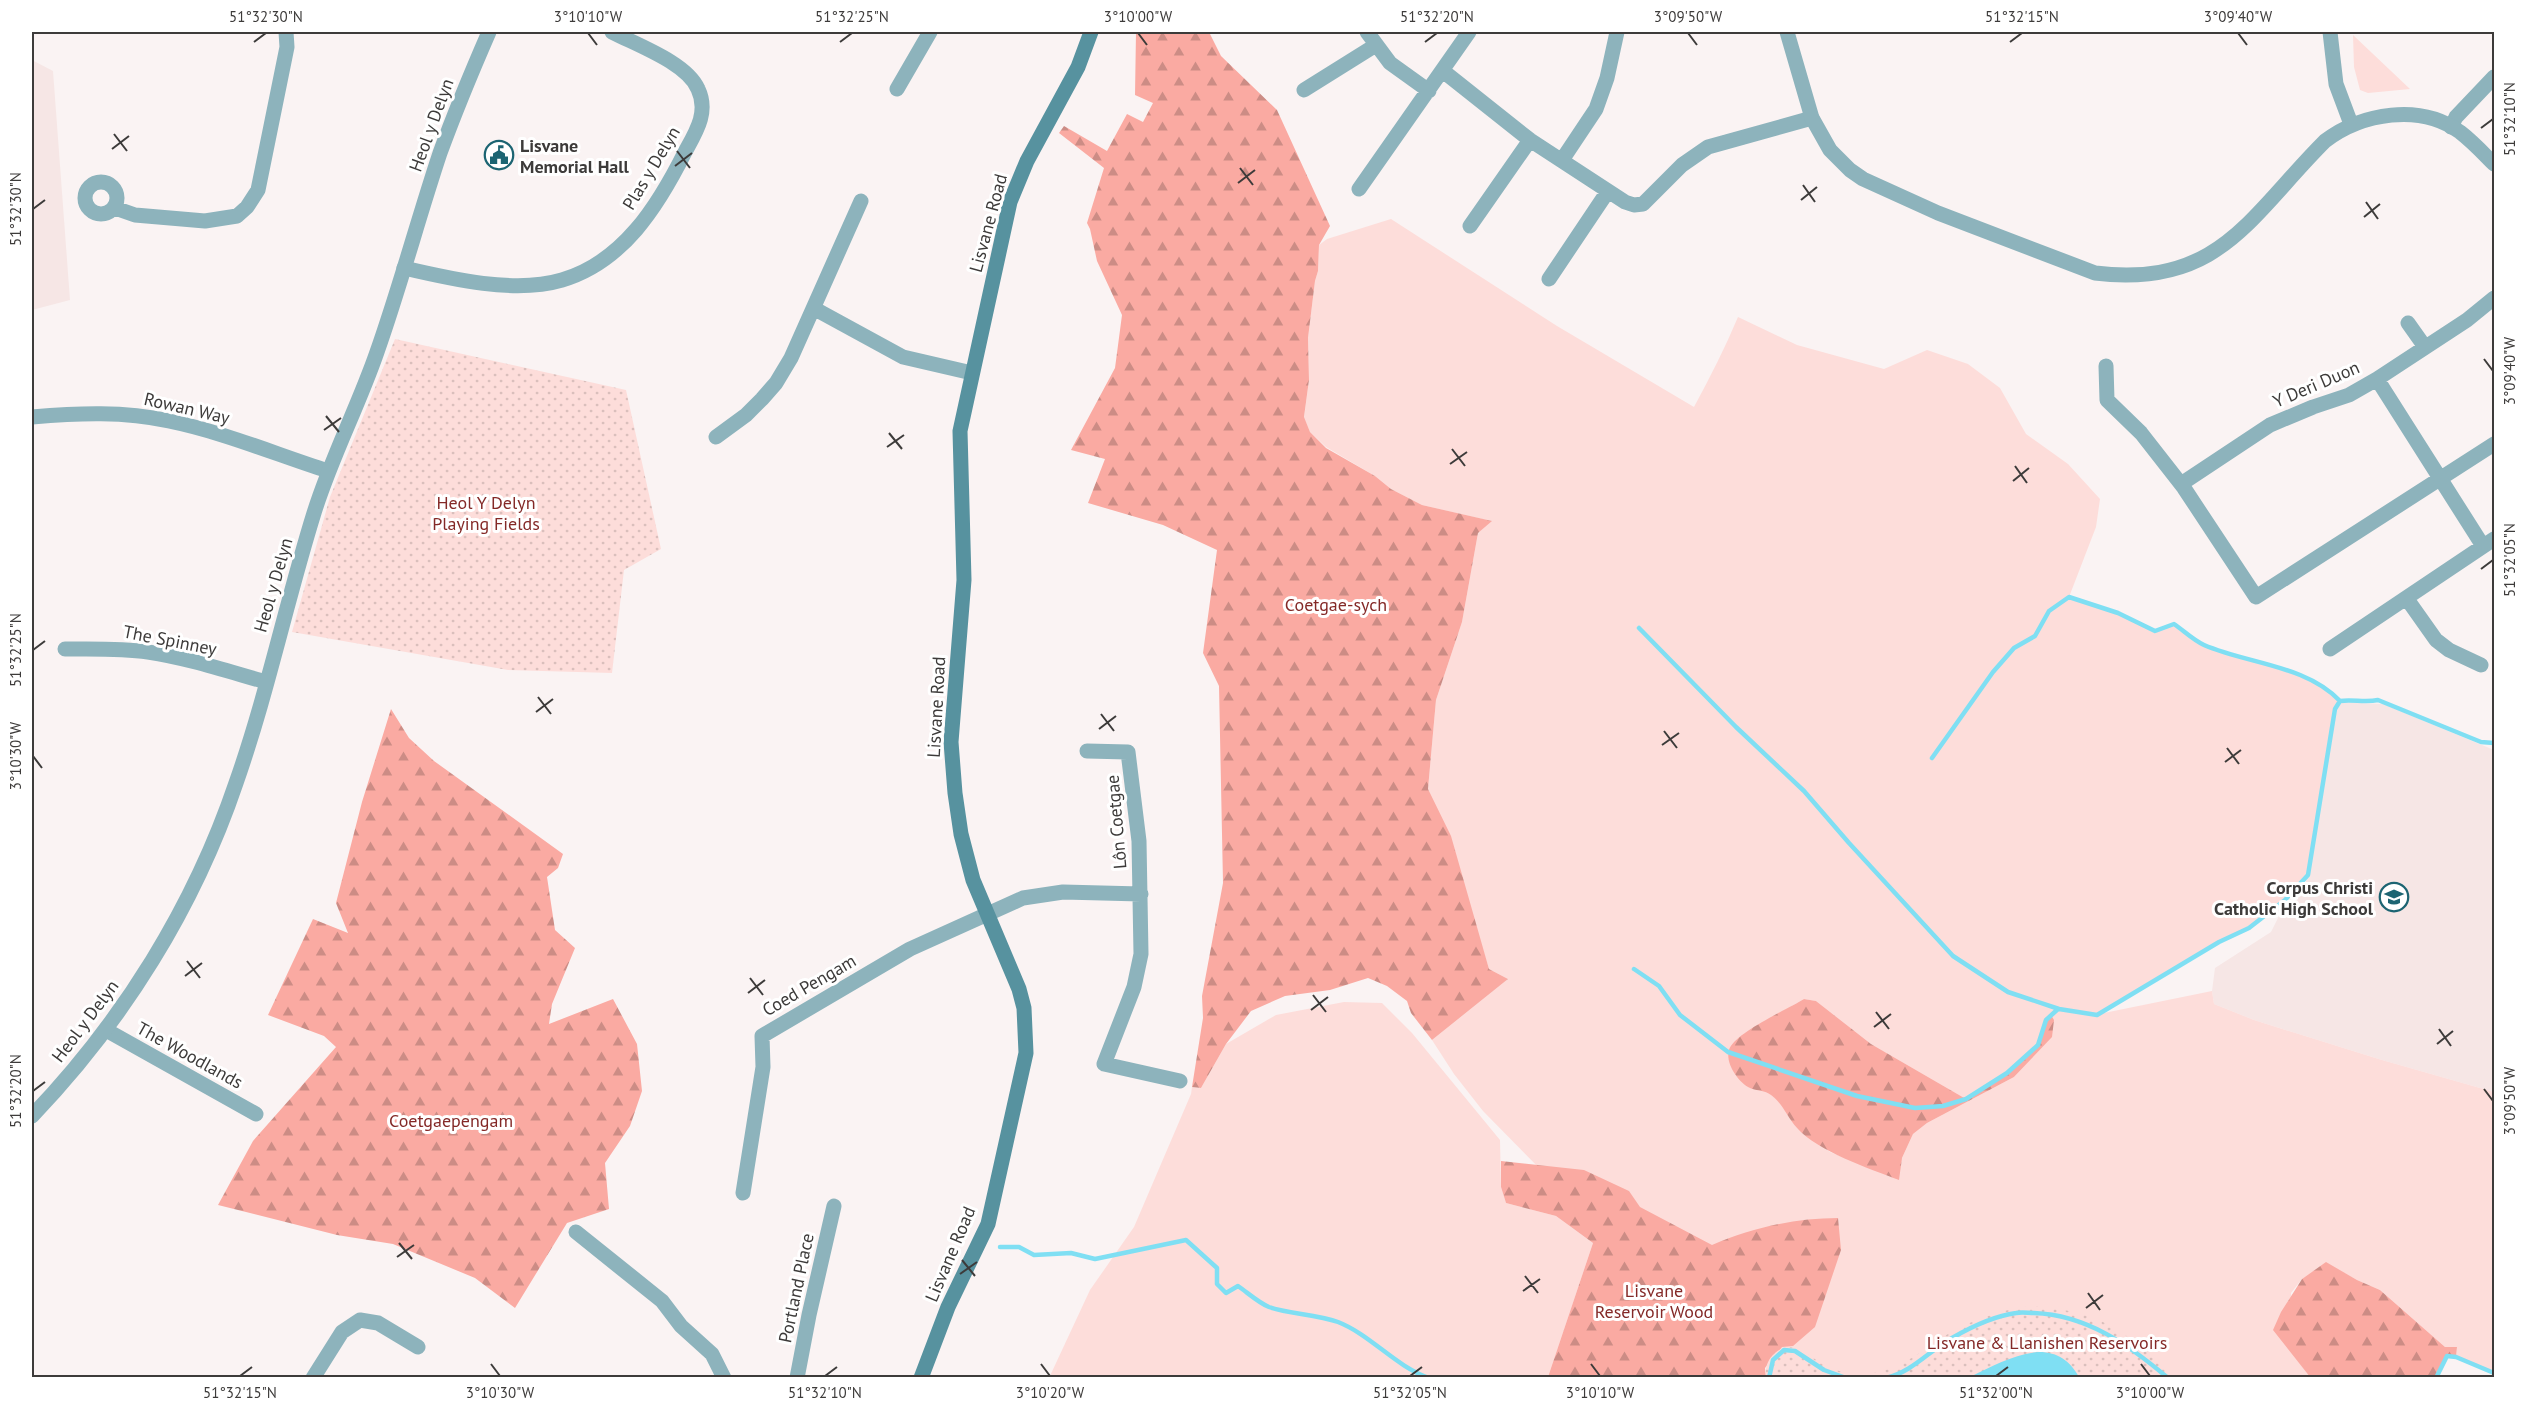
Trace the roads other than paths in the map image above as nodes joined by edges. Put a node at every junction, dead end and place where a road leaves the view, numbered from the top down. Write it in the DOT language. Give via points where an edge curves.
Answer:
graph roads {
  1 [pos="286,32"];
  2 [pos="489,32"];
  3 [pos="612,32"];
  4 [pos="930,32"];
  5 [pos="1091,32"];
  6 [pos="1367,32"];
  7 [pos="1469,32"];
  8 [pos="1617,32"];
  9 [pos="1787,32"];
  10 [pos="2330,32"];
  11 [pos="1376,45"];
  12 [pos="1443,71"];
  13 [pos="2494,77"];
  14 [pos="897,88"];
  15 [pos="1304,90"];
  16 [pos="1429,91"];
  17 [pos="1812,118"];
  18 [pos="2351,124"];
  19 [pos="2451,127"];
  20 [pos="1530,140"];
  21 [pos="1562,160"];
  22 [pos="2494,164"];
  23 [pos="1359,189"];
  24 [pos="1608,191"];
  25 [pos="861,201"];
  26 [pos="115,208"];
  27 [pos="1470,226"];
  28 [pos="404,268"];
  29 [pos="1549,279"];
  30 [pos="2494,298"];
  31 [pos="815,309"];
  32 [pos="2408,323"];
  33 [pos="2425,347"];
  34 [pos="2106,366"];
  35 [pos="972,373"];
  36 [pos="2377,379"];
  37 [pos="32,417"];
  38 [pos="716,436"];
  39 [pos="2494,444"];
  40 [pos="328,471"];
  41 [pos="2441,480"];
  42 [pos="2181,484"];
  43 [pos="2489,542"];
  44 [pos="2407,599"];
  45 [pos="65,649"];
  46 [pos="2330,649"];
  47 [pos="2481,665"];
  48 [pos="266,682"];
  49 [pos="1087,751"];
  50 [pos="1141,894"];
  51 [pos="987,914"];
  52 [pos="106,1030"];
  53 [pos="1180,1081"];
  54 [pos="256,1114"];
  55 [pos="32,1116"];
  56 [pos="743,1193"];
  57 [pos="834,1206"];
  58 [pos="576,1232"];
  59 [pos="418,1347"];
  60 [pos="313,1377"];
  61 [pos="724,1377"];
  62 [pos="797,1377"];
  63 [pos="921,1377"];
  1 -- 26 [label="street" via="287,47 265,159 258,190 247,207 237,216 213,221 135,215"];
  2 -- 28 [label="street, Heol y Delyn" via="442,149"];
  3 -- 28 [label="street, Plas y Delyn" via="678,67 692,79 703,101 700,123 667,188 636,230 592,267 543,284 475,282"];
  4 -- 14 [label="street"];
  5 -- 35 [label="main road, Lisvane Road" via="1078,67 1014,193"];
  6 -- 11 [label="street"];
  7 -- 12 [label="street"];
  8 -- 21 [label="street" via="1596,109"];
  9 -- 17 [label="street"];
  10 -- 18 [label="street" via="2336,84"];
  11 -- 15 [label="street"];
  11 -- 16 [label="street" via="1390,63"];
  12 -- 16 [label="street"];
  12 -- 20 [label="street"];
  13 -- 19 [label="street"];
  16 -- 23 [label="street"];
  17 -- 18 [label="street" via="1839,161 1863,179 2070,264 2123,277 2180,268 2227,244 2325,141"];
  17 -- 24 [label="street" via="1708,147 1682,165 1643,204 1625,202"];
  18 -- 19 [label="street" via="2404,115"];
  19 -- 22 [label="street"];
  20 -- 21 [label="street"];
  20 -- 27 [label="street"];
  21 -- 24 [label="street"];
  24 -- 29 [label="street"];
  25 -- 31 [label="street"];
  28 -- 40 [label="street, Heol y Delyn" via="375,357"];
  30 -- 33 [label="street, Y Deri Duon"];
  31 -- 35 [label="street" via="903,357"];
  31 -- 38 [label="street" via="776,383 746,415"];
  32 -- 33 [label="street"];
  33 -- 36 [label="street, Y Deri Duon"];
  34 -- 42 [label="street" via="2108,400 2141,433"];
  35 -- 51 [label="main road, Lisvane Road" via="959,444 964,580 951,742 961,834"];
  36 -- 41 [label="street"];
  36 -- 42 [label="street, Y Deri Duon" via="2349,395 2270,425"];
  37 -- 40 [label="street, Rowan Way" via="92,413 168,420"];
  39 -- 41 [label="street"];
  40 -- 48 [label="street, Heol y Delyn"];
  41 -- 42 [label="street" via="2256,597"];
  41 -- 43 [label="street"];
  43 -- 44 [label="street"];
  44 -- 46 [label="street"];
  44 -- 47 [label="street" via="2436,640"];
  45 -- 48 [label="street, The Spinney" via="149,652"];
  48 -- 52 [label="street, Heol y Delyn" via="237,782 207,857 165,939"];
  49 -- 50 [label="street, Lôn Coetgae" via="1128,752"];
  50 -- 51 [label="street, Lôn Coetgae" via="1063,892 1023,898"];
  50 -- 53 [label="street, Lôn Coetgae" via="1141,954 1134,987 1104,1064"];
  51 -- 56 [label="street, Coed Pengam" via="910,949 762,1036 763,1067"];
  51 -- 63 [label="main road, Lisvane Road" via="1019,989 1026,1053 988,1224 948,1307"];
  52 -- 54 [label="street, The Woodlands"];
  52 -- 55 [label="street, Heol y Delyn"];
  57 -- 62 [label="street, Portland Place"];
  58 -- 61 [label="street" via="662,1301 681,1326 712,1354"];
  59 -- 60 [label="street" via="378,1323 360,1320 342,1332"];
}
